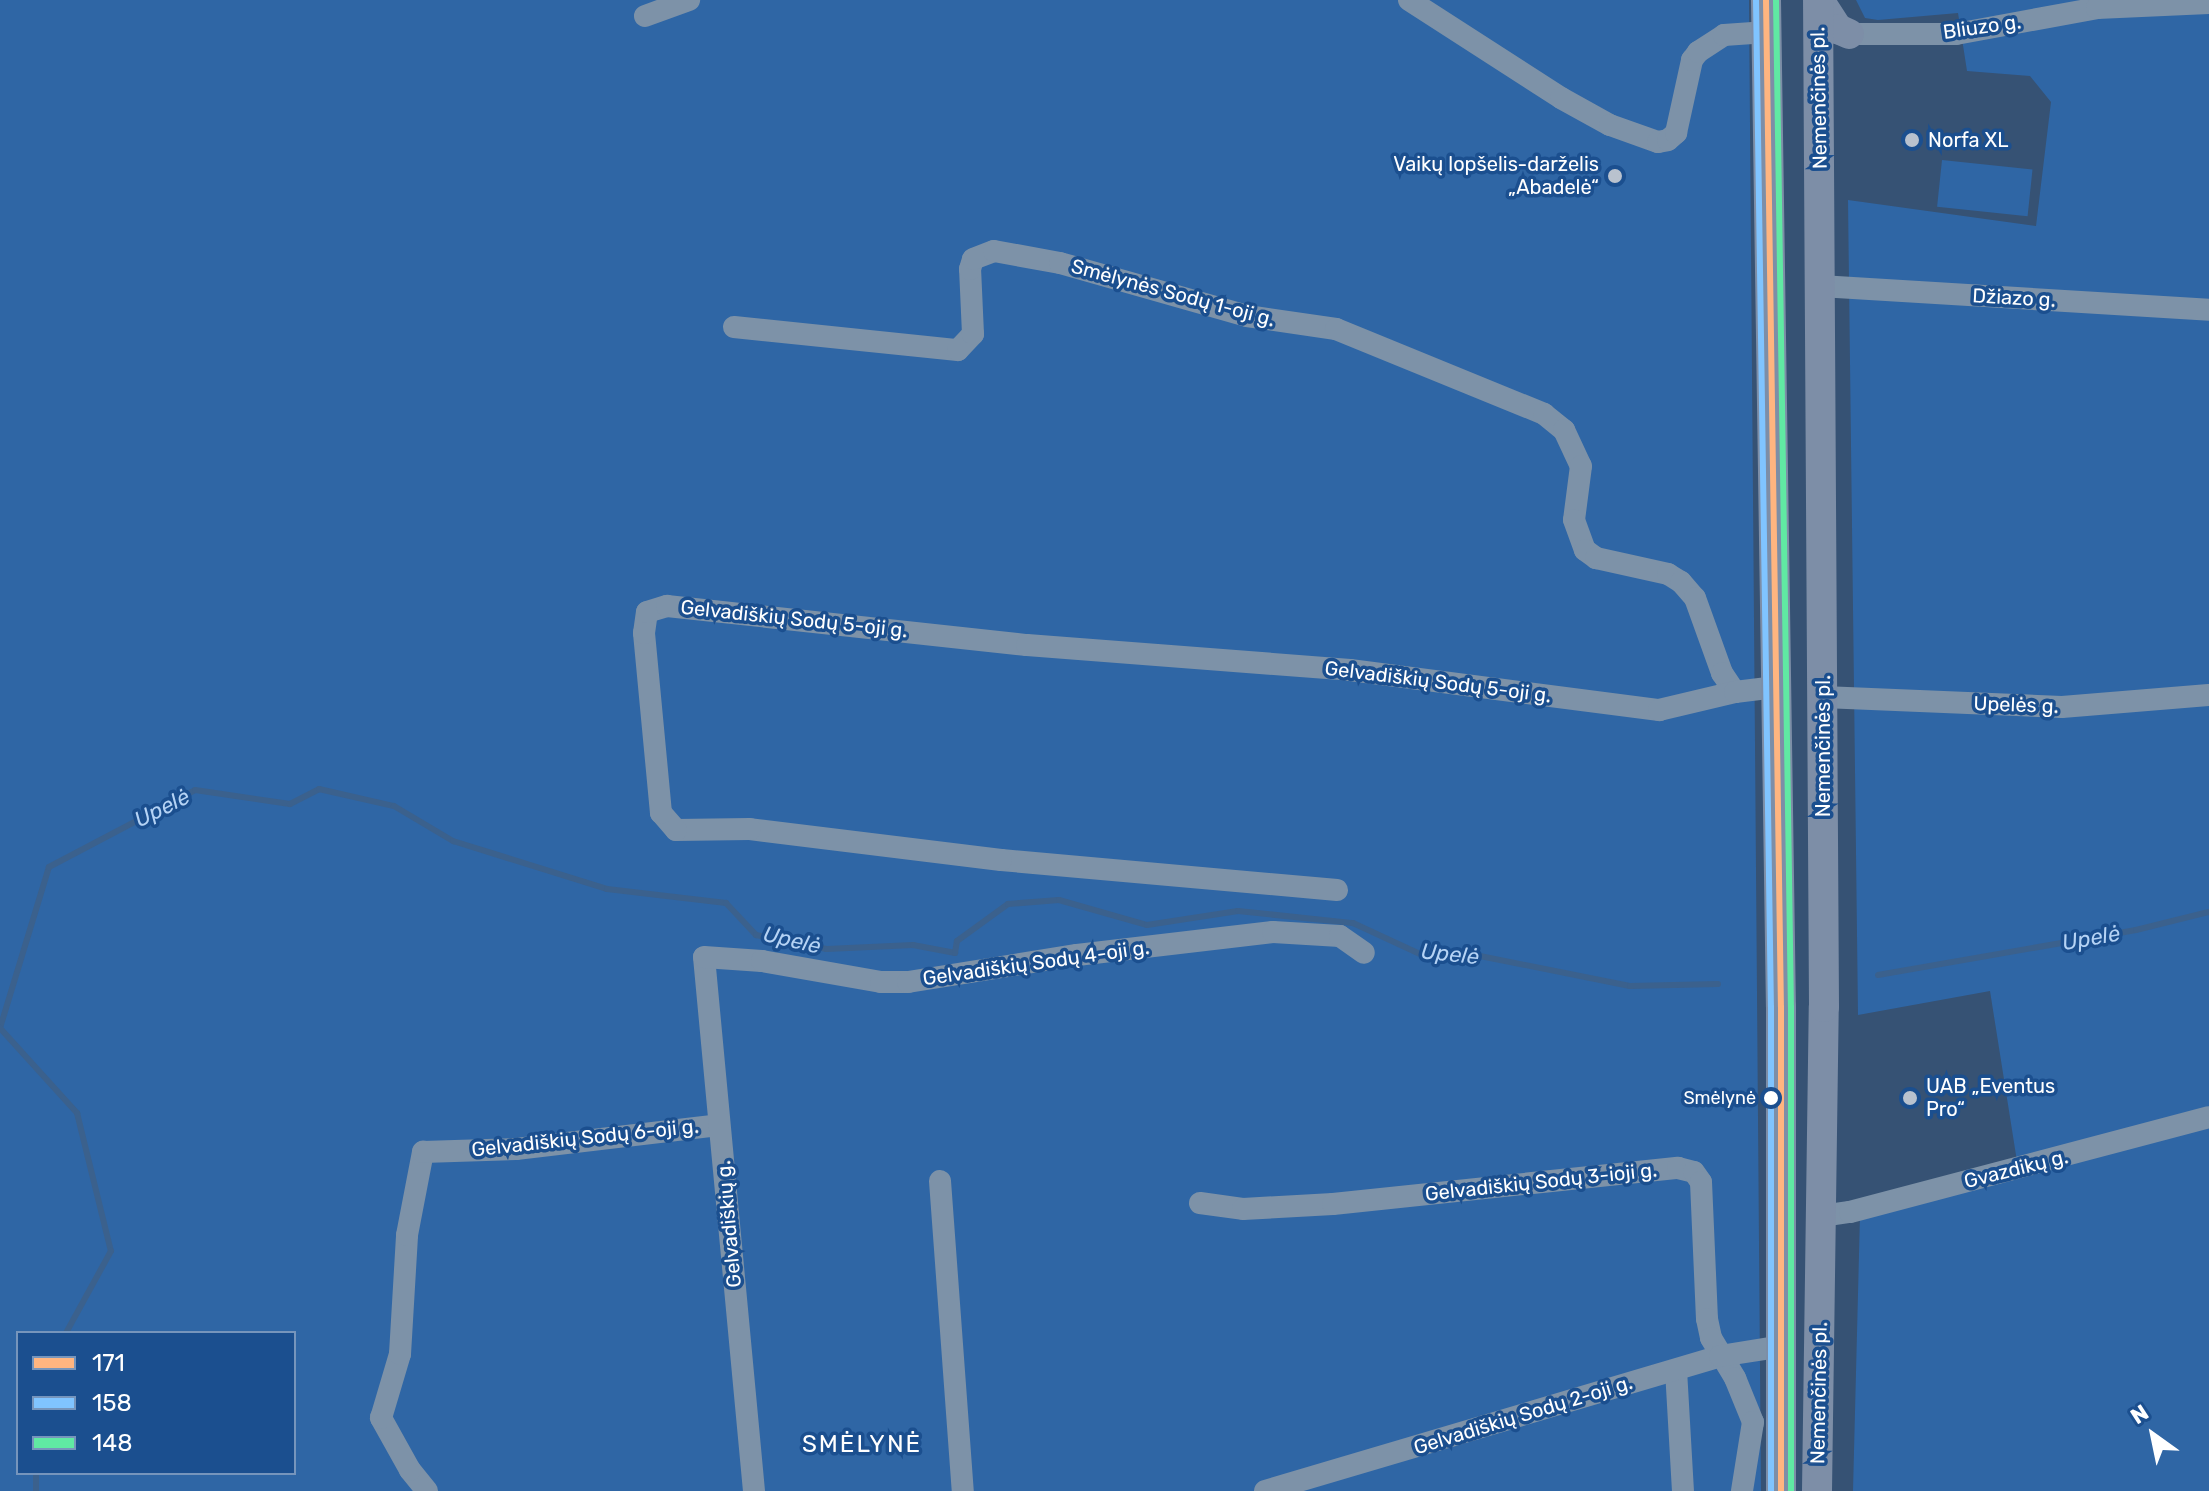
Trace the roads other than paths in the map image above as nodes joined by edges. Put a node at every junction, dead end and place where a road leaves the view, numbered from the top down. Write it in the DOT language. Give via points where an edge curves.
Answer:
graph roads {
  1 [pos="689,0"];
  2 [pos="1409,0"];
  3 [pos="1766,0"];
  4 [pos="1818,0"];
  5 [pos="2209,3"];
  6 [pos="645,16"];
  7 [pos="1767,32"];
  8 [pos="1849,34"];
  9 [pos="1819,63"];
  10 [pos="1820,286"];
  11 [pos="2209,310"];
  12 [pos="734,327"];
  13 [pos="1776,687"];
  14 [pos="1735,692"];
  15 [pos="2209,695"];
  16 [pos="1823,697"];
  17 [pos="1337,890"];
  18 [pos="1364,953"];
  19 [pos="704,957"];
  20 [pos="2209,1117"];
  21 [pos="719,1125"];
  22 [pos="940,1181"];
  23 [pos="1200,1203"];
  24 [pos="1821,1216"];
  25 [pos="1783,1346"];
  26 [pos="1720,1356"];
  27 [pos="1676,1370"];
  28 [pos="427,1491"];
  29 [pos="754,1491"];
  30 [pos="963,1491"];
  31 [pos="1265,1491"];
  32 [pos="1683,1491"];
  33 [pos="1742,1491"];
  34 [pos="1781,1491"];
  35 [pos="1817,1491"];
  1 -- 6 [label="street"];
  2 -- 7 [label="street" via="1561,98 1610,125 1658,142 1676,133 1698,52 1724,35"];
  3 -- 7 [label="main road, Nemenčinės pl."];
  4 -- 8 [label="main road" via="1838,29"];
  4 -- 9 [label="main road, Nemenčinės pl."];
  5 -- 8 [label="street, Bliuzo g." via="2097,8 1956,34"];
  7 -- 13 [label="main road, Nemenčinės pl."];
  8 -- 9 [label="main road" via="1829,47"];
  9 -- 10 [label="main road, Nemenčinės pl."];
  10 -- 11 [label="street, Džiazo g."];
  10 -- 16 [label="main road, Nemenčinės pl."];
  12 -- 14 [label="street, Smėlynės Sodų 1-oji g." via="958,350 973,334 973,259 994,251 1060,263 1247,316 1336,329 1544,414 1564,430 1581,466 1574,520 1585,550 1596,558 1668,574 1681,582 1695,598 1722,673"];
  13 -- 14 [label="street, Gelvadiškių Sodų 5-oji g."];
  13 -- 25 [label="main road, Nemenčinės pl."];
  14 -- 17 [label="street, Gelvadiškių Sodų 5-oji g." via="1659,710 1350,670 1027,645 667,606 647,612 644,633 661,813 676,830 750,829 1001,860"];
  15 -- 16 [label="street, Upelės g." via="2062,707"];
  16 -- 24 [label="main road, Nemenčinės pl."];
  18 -- 19 [label="street, Gelvadiškių Sodų 4-oji g." via="1340,936 1273,932 908,982"];
  19 -- 21 [label="street, Gelvadiškių g."];
  20 -- 24 [label="street, Gvazdikų g."];
  21 -- 28 [label="street, Gelvadiškių Sodų 6-oji g." via="516,1149 423,1152 407,1235 400,1354 381,1418"];
  21 -- 29 [label="street, Gelvadiškių g."];
  22 -- 30 [label="street"];
  23 -- 26 [label="street, Gelvadiškių Sodų 3-ioji g." via="1243,1209 1333,1204 1678,1168 1694,1172 1701,1182 1707,1319"];
  24 -- 35 [label="main road, Nemenčinės pl."];
  25 -- 26 [label="street, Gelvadiškių Sodų 2-oji g."];
  25 -- 34 [label="main road, Nemenčinės pl."];
  26 -- 27 [label="street, Gelvadiškių Sodų 2-oji g."];
  26 -- 33 [label="street" via="1753,1422"];
  27 -- 31 [label="street, Gelvadiškių Sodų 2-oji g."];
  27 -- 32 [label="street"];
}
